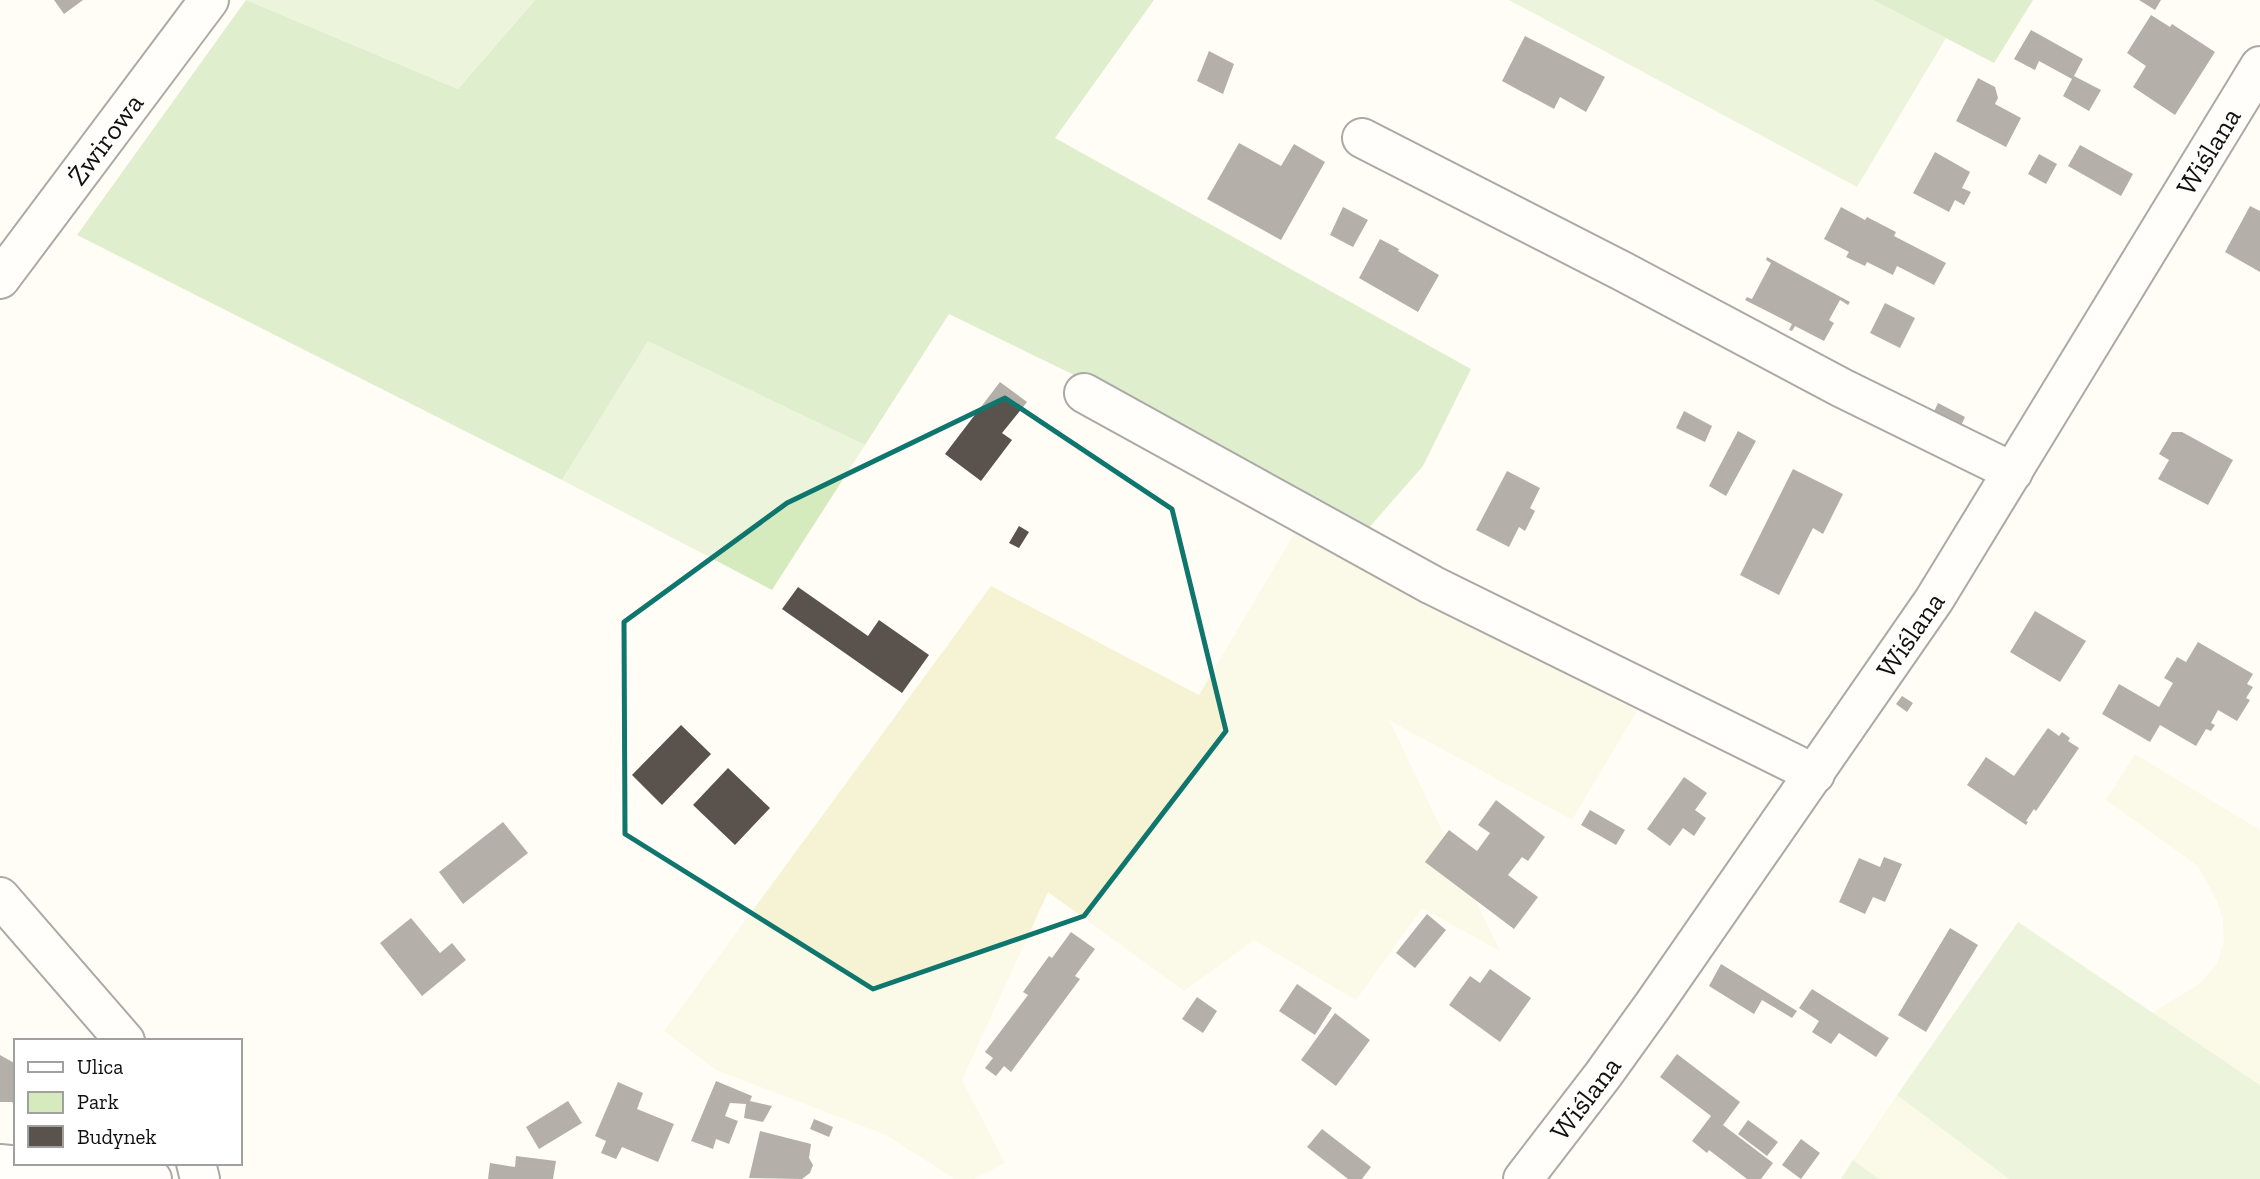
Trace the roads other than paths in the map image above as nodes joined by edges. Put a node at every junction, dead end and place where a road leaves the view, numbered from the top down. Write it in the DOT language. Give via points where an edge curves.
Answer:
graph roads {
  1 [pos="209,0"];
  2 [pos="2260,66"];
  3 [pos="1362,138"];
  4 [pos="0,279"];
  5 [pos="1084,393"];
  6 [pos="2013,472"];
  7 [pos="1815,774"];
  8 [pos="0,897"];
  9 [pos="123,1039"];
  10 [pos="0,1164"];
  11 [pos="152,1179"];
  12 [pos="1522,1179"];
  1 -- 4 [label="street, Żwirowa"];
  2 -- 6 [label="street, Wiślana"];
  3 -- 6 [label="street"];
  5 -- 7 [label="street" via="1432,585"];
  6 -- 7 [label="street, Wiślana" via="1934,600"];
  7 -- 12 [label="street, Wiślana" via="1603,1075"];
  8 -- 9 [label="street"];
  10 -- 11 [label="street"];
}
